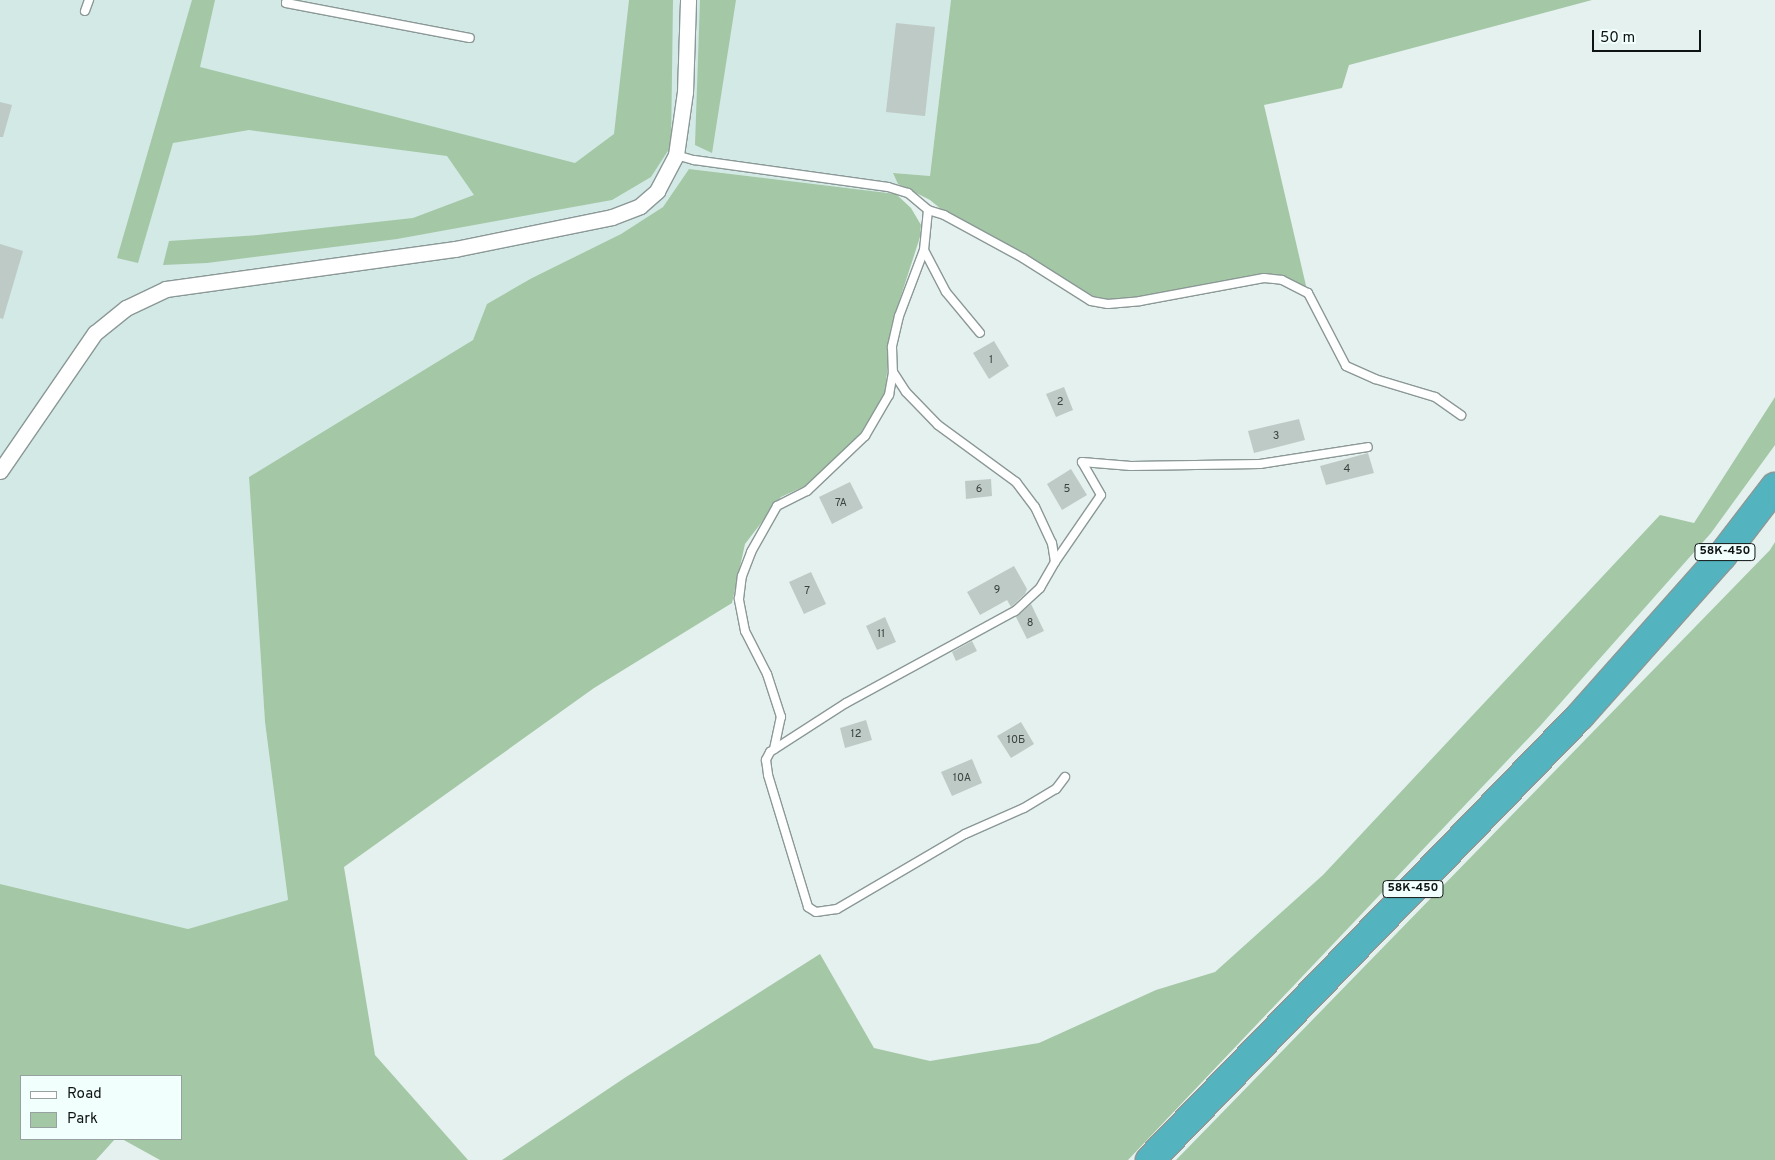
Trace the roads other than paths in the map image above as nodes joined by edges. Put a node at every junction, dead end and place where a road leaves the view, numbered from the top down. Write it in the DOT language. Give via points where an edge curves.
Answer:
graph roads {
  1 [pos="89,0"];
  2 [pos="286,0"];
  3 [pos="688,0"];
  4 [pos="85,11"];
  5 [pos="470,38"];
  6 [pos="676,155"];
  7 [pos="928,210"];
  8 [pos="924,250"];
  9 [pos="980,333"];
  10 [pos="893,372"];
  11 [pos="1461,416"];
  12 [pos="1368,447"];
  13 [pos="0,471"];
  14 [pos="1775,487"];
  15 [pos="1055,562"];
  16 [pos="774,749"];
  17 [pos="1065,777"];
  18 [pos="1150,1160"];
  1 -- 4 [label="lane"];
  2 -- 5 [label="lane" via="286,3"];
  3 -- 6 [label="street" via="685,92"];
  6 -- 7 [label="lane" via="888,187 908,193"];
  6 -- 13 [label="street" via="657,191 640,206 612,217 455,249 166,289 126,308 95,333"];
  7 -- 8 [label="lane"];
  7 -- 11 [label="lane" via="951,218 1023,258 1091,302 1140,301 1264,278 1282,280 1308,293 1346,366 1375,379 1435,397"];
  8 -- 9 [label="lane" via="946,292"];
  8 -- 10 [label="lane" via="899,316 892,346"];
  10 -- 15 [label="lane" via="906,392 938,425 1016,482 1035,506 1052,543"];
  10 -- 16 [label="lane" via="889,395 865,436 807,491 777,506 751,552 742,576 739,600 744,631 767,674 781,717"];
  12 -- 15 [label="lane" via="1260,464 1131,466 1082,462 1101,495"];
  14 -- 18 [label="highway, 58К-450" via="1722,556 1580,716"];
  15 -- 16 [label="lane" via="1040,588 1015,611 863,694"];
  16 -- 17 [label="lane" via="766,760 768,776 808,907 816,912 838,909 965,834 1024,808 1056,789"];
}
